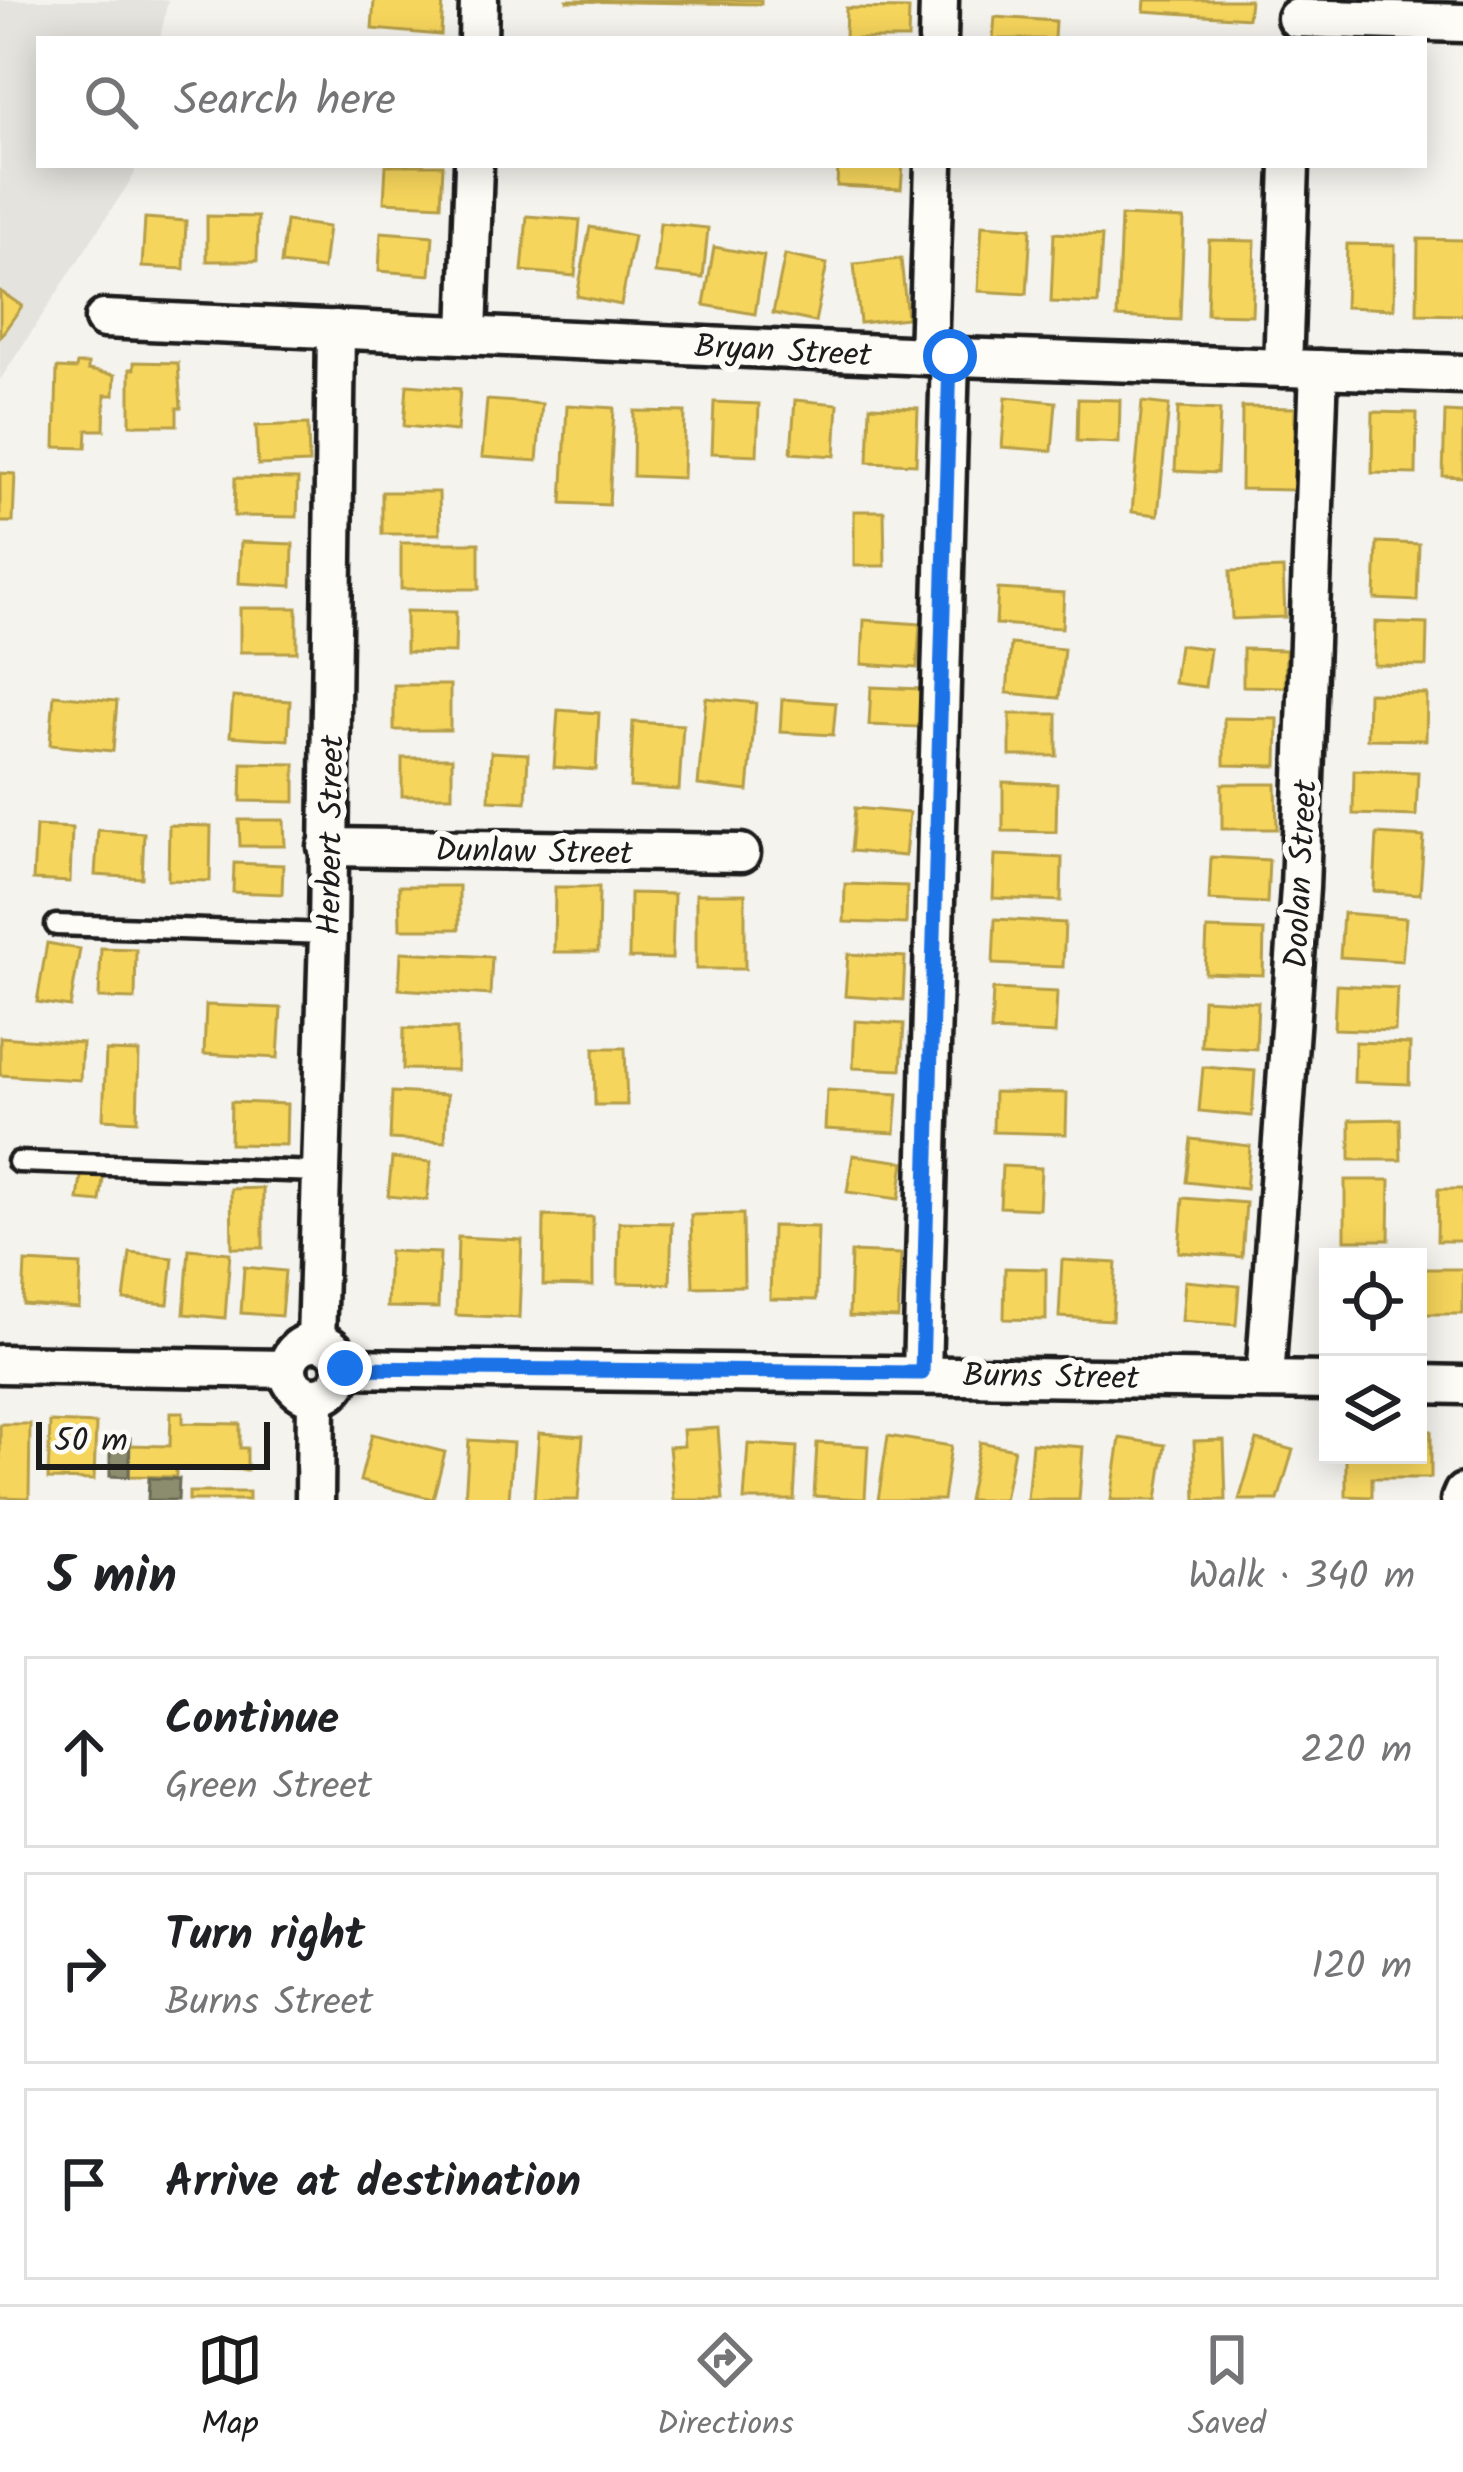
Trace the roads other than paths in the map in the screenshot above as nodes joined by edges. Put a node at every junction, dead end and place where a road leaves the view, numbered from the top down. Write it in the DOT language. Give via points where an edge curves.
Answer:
graph roads {
  1 [pos="479,0"];
  2 [pos="939,0"];
  3 [pos="1296,19"];
  4 [pos="1463,23"];
  5 [pos="478,36"];
  6 [pos="938,36"];
  7 [pos="474,168"];
  8 [pos="934,168"];
  9 [pos="1290,168"];
  10 [pos="104,319"];
  11 [pos="335,329"];
  12 [pos="468,334"];
  13 [pos="939,356"];
  14 [pos="1301,368"];
  15 [pos="1463,374"];
  16 [pos="327,847"];
  17 [pos="741,853"];
  18 [pos="56,925"];
  19 [pos="328,934"];
  20 [pos="18,1162"];
  21 [pos="320,1172"];
  22 [pos="316,1342"];
  23 [pos="0,1364"];
  24 [pos="342,1368"];
  25 [pos="288,1369"];
  26 [pos="922,1373"];
  27 [pos="1265,1379"];
  28 [pos="1319,1381"];
  29 [pos="1427,1384"];
  30 [pos="1463,1385"];
  31 [pos="316,1396"];
  32 [pos="315,1500"];
  1 -- 5 [label="street"];
  2 -- 6 [label="street"];
  3 -- 4 [label="street"];
  7 -- 12 [label="street"];
  8 -- 13 [label="street"];
  9 -- 14 [label="street, Doolan Street"];
  10 -- 11 [label="street, Bryan Street"];
  11 -- 12 [label="street, Bryan Street"];
  11 -- 16 [label="street, Herbert Street"];
  12 -- 13 [label="street, Bryan Street"];
  13 -- 14 [label="street, Bryan Street"];
  13 -- 26 [label="street"];
  14 -- 15 [label="street, Bryan Street"];
  14 -- 27 [label="street, Doolan Street" via="1300,888"];
  16 -- 17 [label="street, Dunlaw Street"];
  16 -- 19 [label="street, Herbert Street"];
  18 -- 19 [label="lane"];
  19 -- 21 [label="street, Herbert Street"];
  20 -- 21 [label="lane"];
  21 -- 22 [label="street, Herbert Street"];
  22 -- 24 [label="street" via="336,1353"];
  22 -- 25 [label="street" via="299,1347"];
  23 -- 25 [label="street"];
  24 -- 26 [label="street, Burns Street"];
  24 -- 31 [label="street" via="337,1384"];
  25 -- 31 [label="street" via="300,1390"];
  26 -- 27 [label="street, Burns Street"];
  27 -- 28 [label="street, Burns Street"];
  29 -- 30 [label="street"];
  31 -- 32 [label="street"];
}
